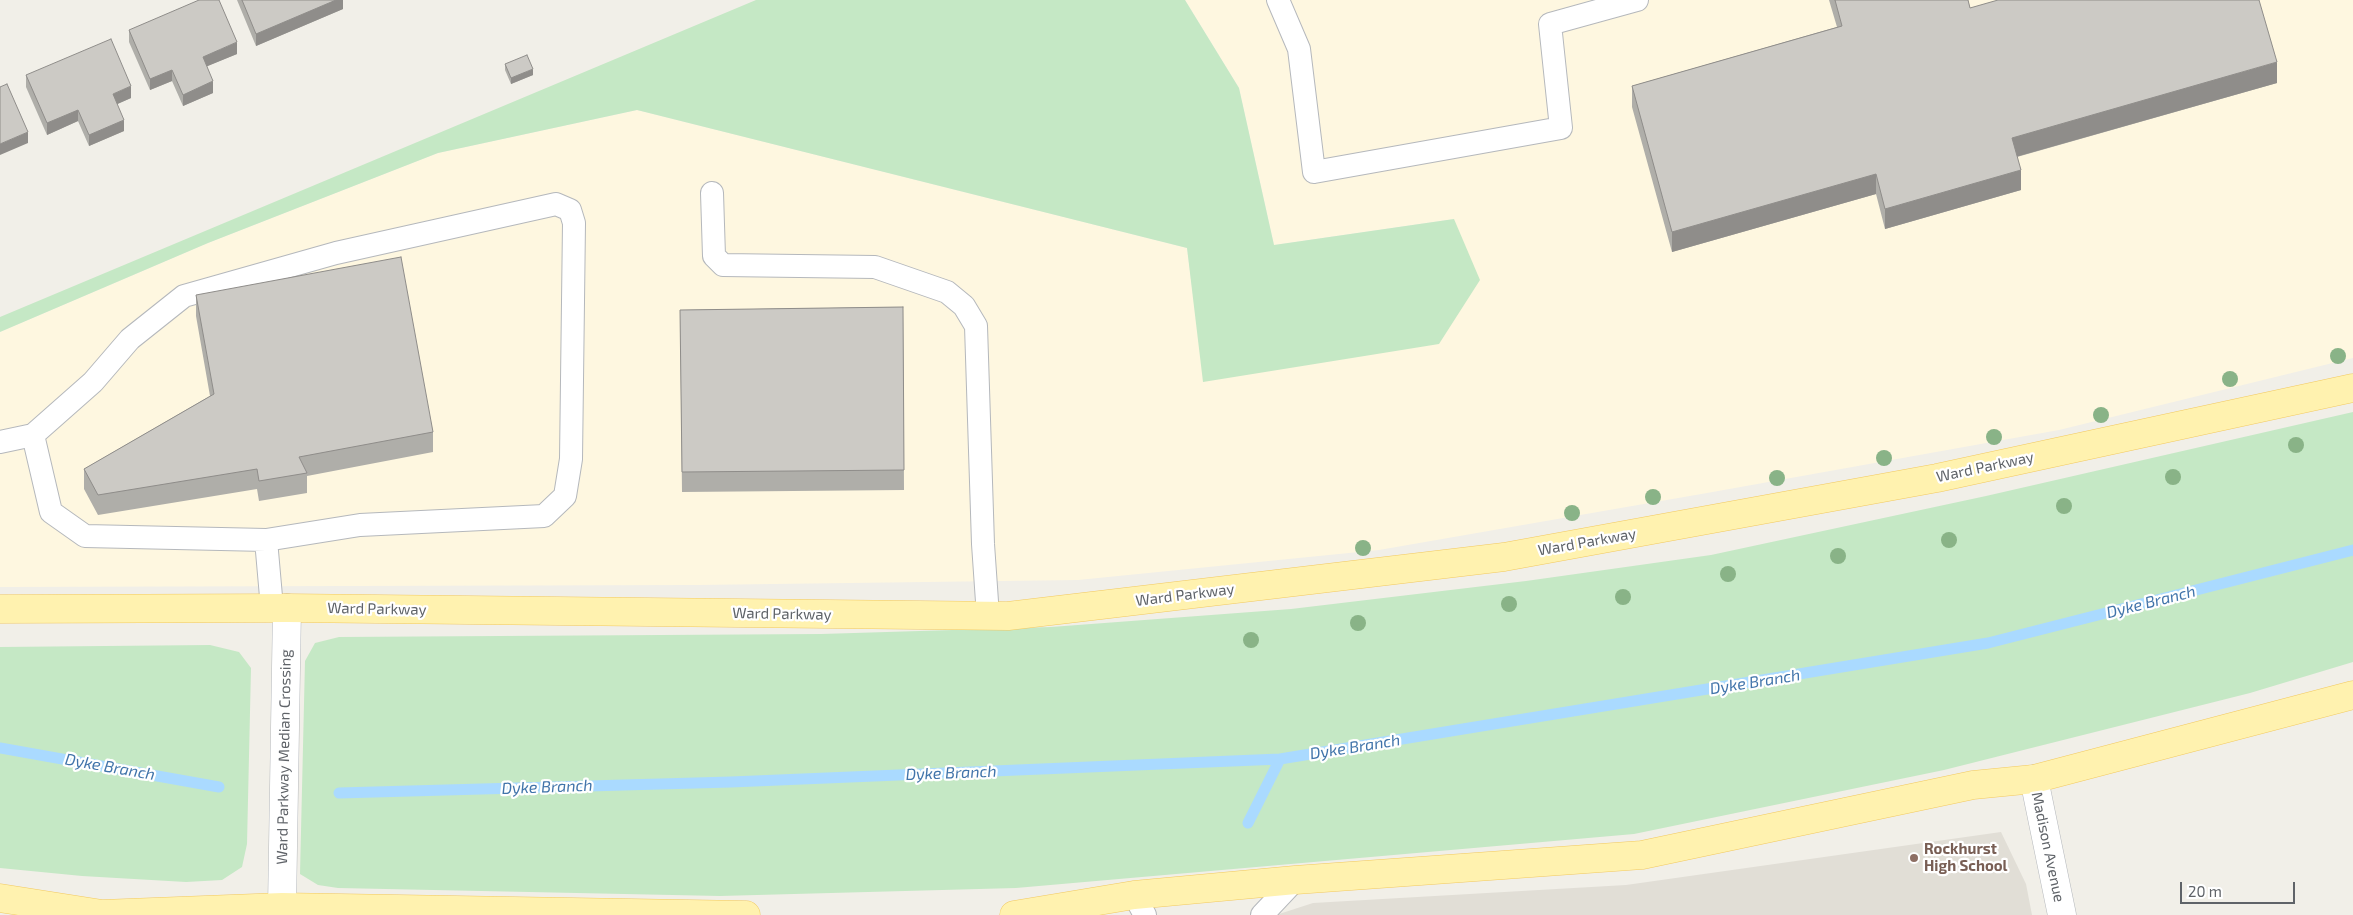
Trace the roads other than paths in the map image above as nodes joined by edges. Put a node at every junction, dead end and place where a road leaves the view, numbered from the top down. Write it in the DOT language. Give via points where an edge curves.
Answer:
graph roads {
  1 [pos="1278,0"];
  2 [pos="1637,0"];
  3 [pos="712,193"];
  4 [pos="2353,388"];
  5 [pos="33,435"];
  6 [pos="0,442"];
  7 [pos="266,540"];
  8 [pos="279,608"];
  9 [pos="0,609"];
  10 [pos="988,616"];
  11 [pos="2353,695"];
  12 [pos="2034,778"];
  13 [pos="1295,880"];
  14 [pos="0,898"];
  15 [pos="1139,905"];
  16 [pos="281,911"];
  17 [pos="534,913"];
  18 [pos="746,915"];
  19 [pos="1014,915"];
  20 [pos="1262,915"];
  21 [pos="2062,915"];
  1 -- 2 [label="lane" via="1298,49 1314,172 1561,128 1550,24"];
  3 -- 10 [label="lane" via="714,256 723,265 875,267 947,292 964,306 976,326"];
  4 -- 10 [label="main road, Ward Parkway" via="1937,478 1504,557"];
  5 -- 6 [label="lane"];
  5 -- 7 [label="lane" via="51,512 85,536"];
  5 -- 7 [label="lane" via="93,382 130,339 184,296 336,254 556,204 570,210 574,223 571,459 565,496 544,516 360,525"];
  7 -- 8 [label="lane"];
  8 -- 9 [label="main road, Ward Parkway"];
  8 -- 10 [label="main road, Ward Parkway"];
  8 -- 16 [label="street, Ward Parkway Median Crossing"];
  11 -- 12 [label="main road"];
  12 -- 13 [label="main road" via="1973,785 1642,855"];
  12 -- 21 [label="street, Madison Avenue"];
  13 -- 15 [label="main road"];
  13 -- 20 [label="lane"];
  14 -- 16 [label="main road" via="102,914"];
  15 -- 19 [label="main road"];
  16 -- 17 [label="main road"];
  17 -- 18 [label="main road"];
}
